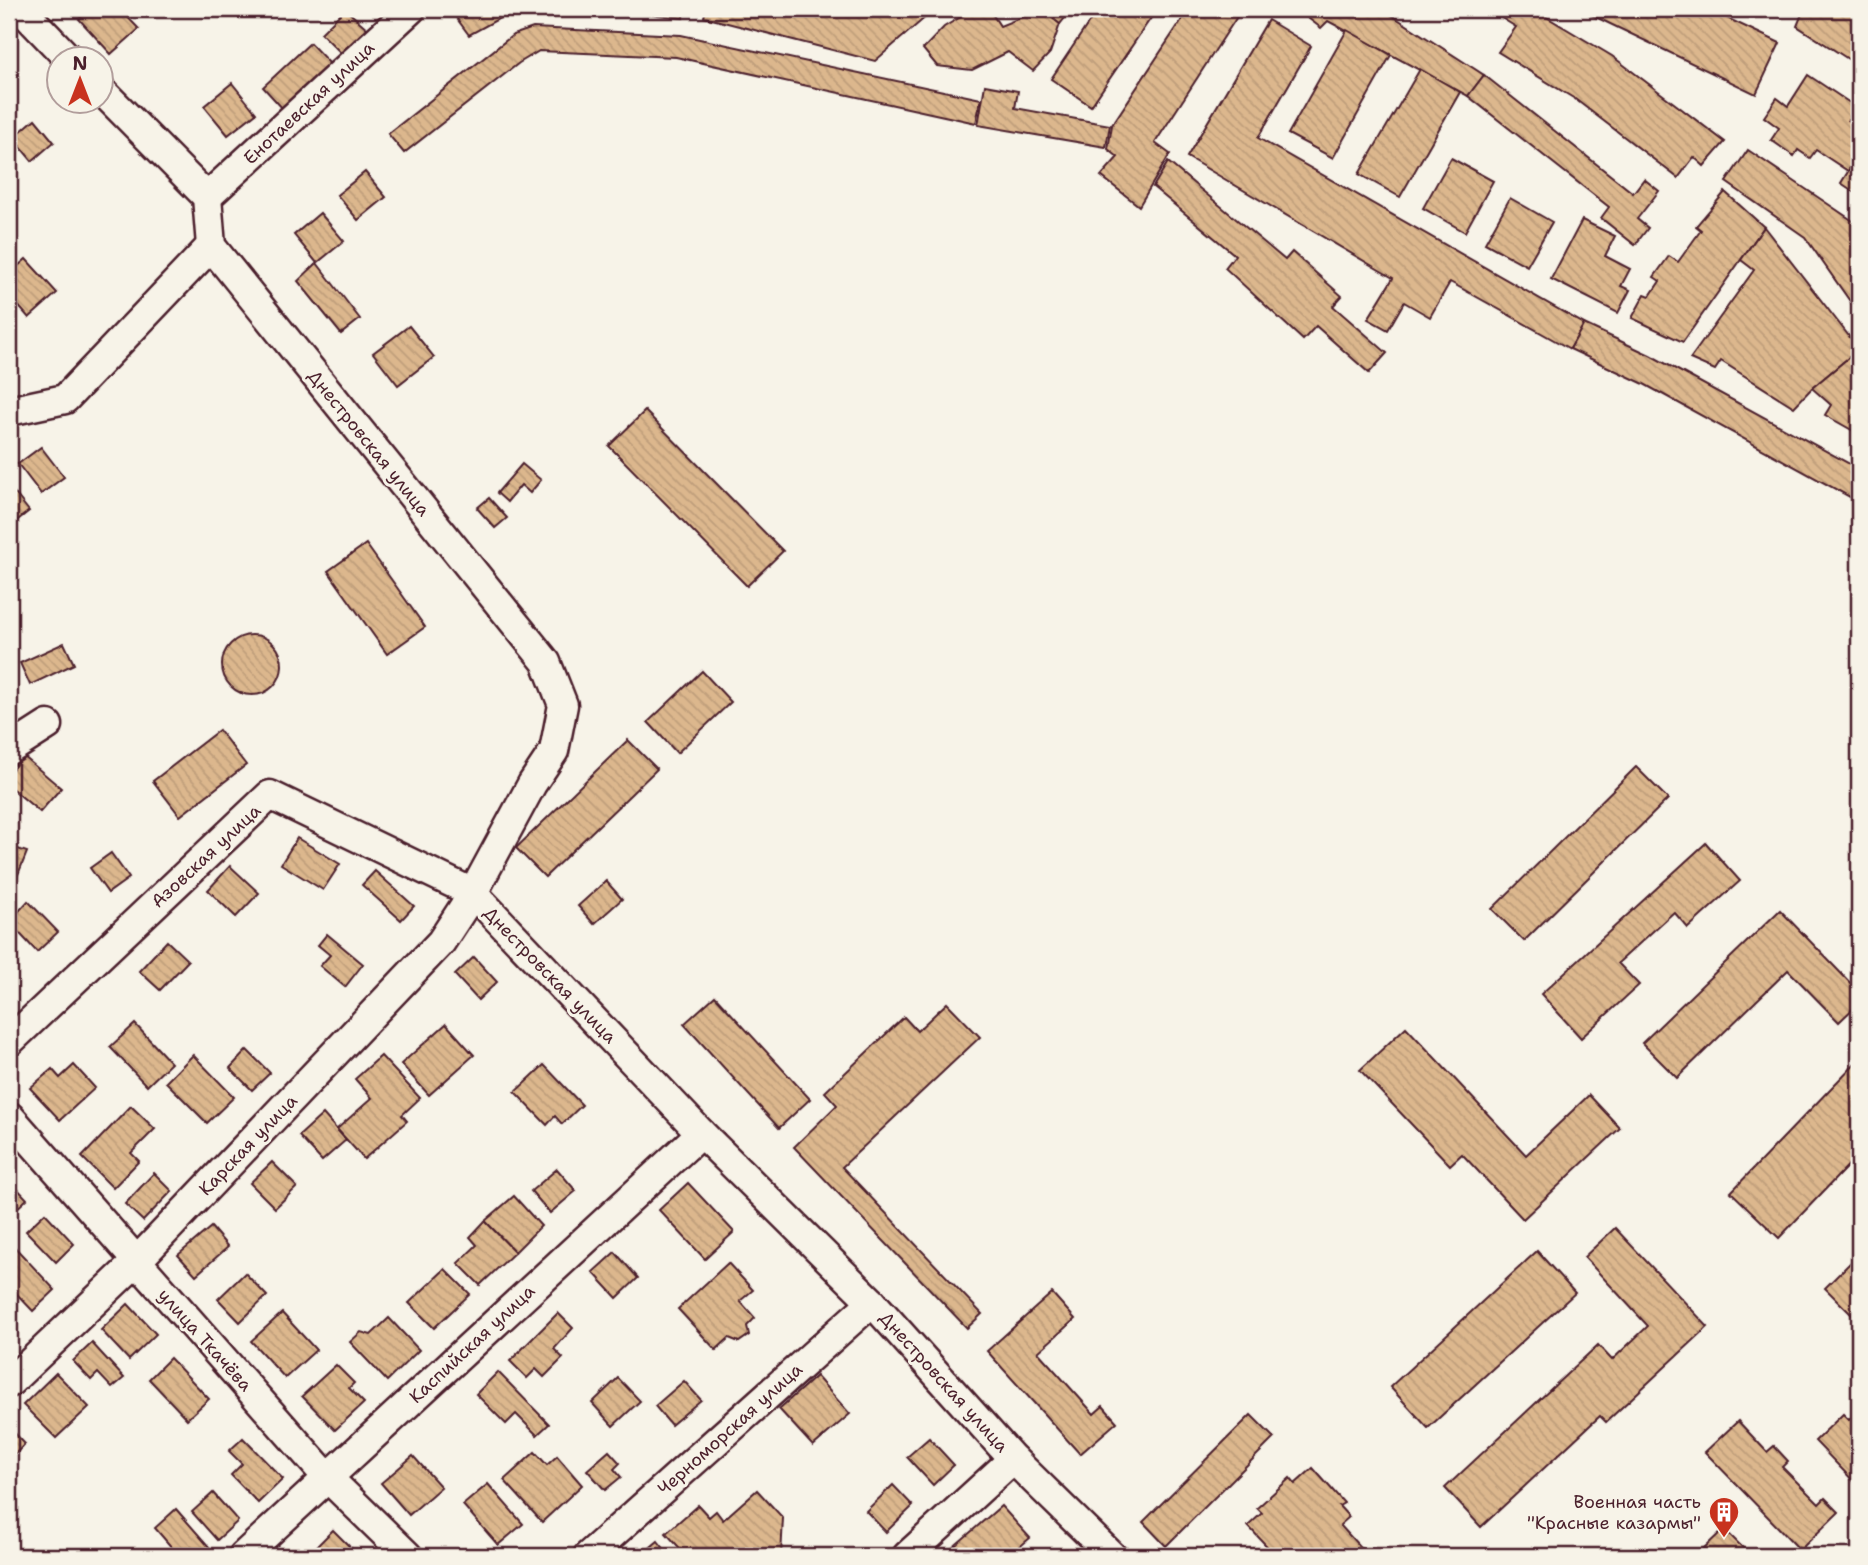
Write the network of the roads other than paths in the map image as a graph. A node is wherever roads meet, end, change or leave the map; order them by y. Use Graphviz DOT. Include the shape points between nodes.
graph roads {
  1 [pos="411,9"];
  2 [pos="22,16"];
  3 [pos="55,46"];
  4 [pos="116,105"];
  5 [pos="207,197"];
  6 [pos="211,246"];
  7 [pos="9,411"];
  8 [pos="48,725"];
  9 [pos="9,750"];
  10 [pos="472,893"];
  11 [pos="9,1042"];
  12 [pos="9,1116"];
  13 [pos="701,1133"];
  14 [pos="136,1262"];
  15 [pos="872,1303"];
  16 [pos="9,1383"];
  17 [pos="1013,1459"];
  18 [pos="327,1477"];
  19 [pos="243,1556"];
  20 [pos="408,1556"];
  21 [pos="588,1556"];
  22 [pos="907,1556"];
  23 [pos="1112,1556"];
  1 -- 5 [label="street, Енотаевская улица"];
  2 -- 3 [label="street"];
  4 -- 5 [label="street"];
  5 -- 6 [label="street"];
  6 -- 7 [label="street" via="65,399"];
  6 -- 10 [label="street, Днестровская улица" via="546,662 563,705 554,751"];
  8 -- 9 [label="street"];
  10 -- 11 [label="street, Азовская улица" via="270,795"];
  10 -- 13 [label="street, Днестровская улица"];
  10 -- 14 [label="street, Карская улица" via="441,942"];
  12 -- 14 [label="street, улица Ткачёва"];
  13 -- 15 [label="street, Днестровская улица"];
  13 -- 18 [label="street, Каспийская улица"];
  14 -- 16 [label="street, Карская улица"];
  14 -- 18 [label="street, улица Ткачёва"];
  15 -- 17 [label="street, Днестровская улица"];
  15 -- 21 [label="street, Черноморская улица"];
  17 -- 22 [label="street"];
  17 -- 23 [label="street, Днестровская улица"];
  18 -- 19 [label="street, Каспийская улица"];
  18 -- 20 [label="street, улица Ткачёва"];
}
